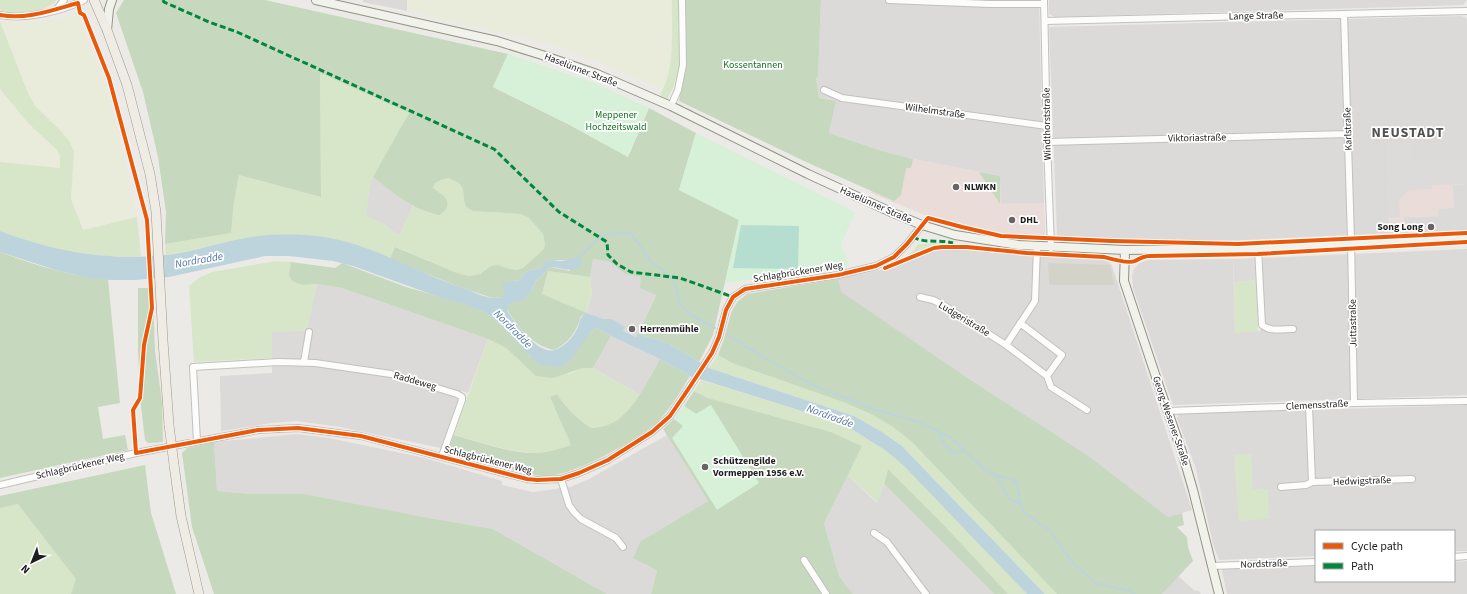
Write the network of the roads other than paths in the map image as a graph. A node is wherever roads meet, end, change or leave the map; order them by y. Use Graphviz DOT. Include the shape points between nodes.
graph roads {
  1 [pos="64,0"];
  2 [pos="84,0"];
  3 [pos="94,0"];
  4 [pos="112,0"];
  5 [pos="316,0"];
  6 [pos="682,0"];
  7 [pos="889,0"];
  8 [pos="1044,2"];
  9 [pos="57,9"];
  10 [pos="1467,11"];
  11 [pos="1344,14"];
  12 [pos="0,15"];
  13 [pos="1045,21"];
  14 [pos="107,30"];
  15 [pos="824,90"];
  16 [pos="671,106"];
  17 [pos="1047,126"];
  18 [pos="1348,134"];
  19 [pos="1047,142"];
  20 [pos="922,225"];
  21 [pos="1467,238"];
  22 [pos="1352,243"];
  23 [pos="1037,247"];
  24 [pos="1051,248"];
  25 [pos="1258,248"];
  26 [pos="1125,250"];
  27 [pos="920,297"];
  28 [pos="1020,323"];
  29 [pos="1293,329"];
  30 [pos="309,332"];
  31 [pos="1006,345"];
  32 [pos="304,362"];
  33 [pos="1047,376"];
  34 [pos="1467,401"];
  35 [pos="1354,403"];
  36 [pos="1309,406"];
  37 [pos="1087,410"];
  38 [pos="1168,411"];
  39 [pos="197,441"];
  40 [pos="442,456"];
  41 [pos="561,479"];
  42 [pos="1412,479"];
  43 [pos="1312,482"];
  44 [pos="0,485"];
  45 [pos="1281,487"];
  46 [pos="874,533"];
  47 [pos="622,547"];
  48 [pos="1467,556"];
  49 [pos="1455,557"];
  50 [pos="804,560"];
  51 [pos="1315,562"];
  52 [pos="1212,566"];
  53 [pos="200,594"];
  54 [pos="826,594"];
  55 [pos="926,594"];
  56 [pos="1219,594"];
  1 -- 9 [label="street"];
  2 -- 9 [label="street"];
  3 -- 14 [label="main road"];
  4 -- 14 [label="street"];
  5 -- 16 [label="street, Haselünner Straße" via="497,41 597,74"];
  6 -- 16 [label="street" via="684,65"];
  7 -- 8 [label="street" via="946,3"];
  8 -- 13 [label="street, Windthorststraße"];
  9 -- 12 [label="street" via="22,16"];
  10 -- 11 [label="street, Lange Straße"];
  11 -- 13 [label="street, Lange Straße"];
  11 -- 18 [label="street, Karlstraße"];
  13 -- 17 [label="street, Windthorststraße"];
  14 -- 53 [label="main road, bridge" via="129,92 150,174 156,212 169,426 181,516"];
  15 -- 17 [label="street, Wilhelmstraße" via="842,98"];
  16 -- 20 [label="street, Haselünner Straße" via="808,174"];
  17 -- 19 [label="street, Windthorststraße"];
  18 -- 19 [label="street, Viktoriastraße"];
  18 -- 22 [label="street, Karlstraße"];
  19 -- 24 [label="street, Windthorststraße"];
  20 -- 23 [label="street, Haselünner Straße" via="955,235"];
  20 -- 41 [label="street, Schlagbrückener Weg" via="894,257 876,266 838,275 745,289 733,297 712,353 670,416 652,432 608,460"];
  21 -- 22 [label="street, Haselünner Straße"];
  22 -- 25 [label="street, Haselünner Straße"];
  22 -- 35 [label="street, Juttastraße"];
  23 -- 24 [label="street, Haselünner Straße"];
  23 -- 28 [label="street" via="1035,301"];
  24 -- 26 [label="street, Haselünner Straße"];
  25 -- 26 [label="street, Haselünner Straße"];
  25 -- 29 [label="street" via="1262,325 1270,330"];
  26 -- 38 [label="street, Georg-Wesener-Straße" via="1124,281"];
  27 -- 31 [label="street, Ludgeristraße" via="945,306"];
  28 -- 31 [label="street"];
  28 -- 33 [label="street" via="1062,354"];
  30 -- 32 [label="street"];
  31 -- 33 [label="street, Ludgeristraße"];
  32 -- 39 [label="street, Raddeweg" via="193,367"];
  32 -- 40 [label="street, Raddeweg" via="391,374 462,397"];
  33 -- 37 [label="street, Ludgeristraße" via="1051,387"];
  34 -- 35 [label="street, Clemensstraße"];
  35 -- 36 [label="street, Clemensstraße"];
  36 -- 38 [label="street, Clemensstraße"];
  36 -- 43 [label="street"];
  38 -- 52 [label="street, Georg-Wesener-Straße" via="1191,482"];
  39 -- 40 [label="street, Schlagbrückener Weg" via="258,430 298,428 361,436"];
  39 -- 44 [label="street, Schlagbrückener Weg"];
  40 -- 41 [label="street, Schlagbrückener Weg" via="527,479"];
  41 -- 47 [label="street" via="569,505 574,512 581,519 616,538"];
  42 -- 43 [label="street, Hedwigstraße"];
  43 -- 45 [label="street, Hedwigstraße" via="1306,486"];
  46 -- 55 [label="street" via="887,542"];
  48 -- 49 [label="street"];
  50 -- 54 [label="street"];
  51 -- 52 [label="street, Nordstraße"];
  52 -- 56 [label="street, Georg-Wesener-Straße"];
}
